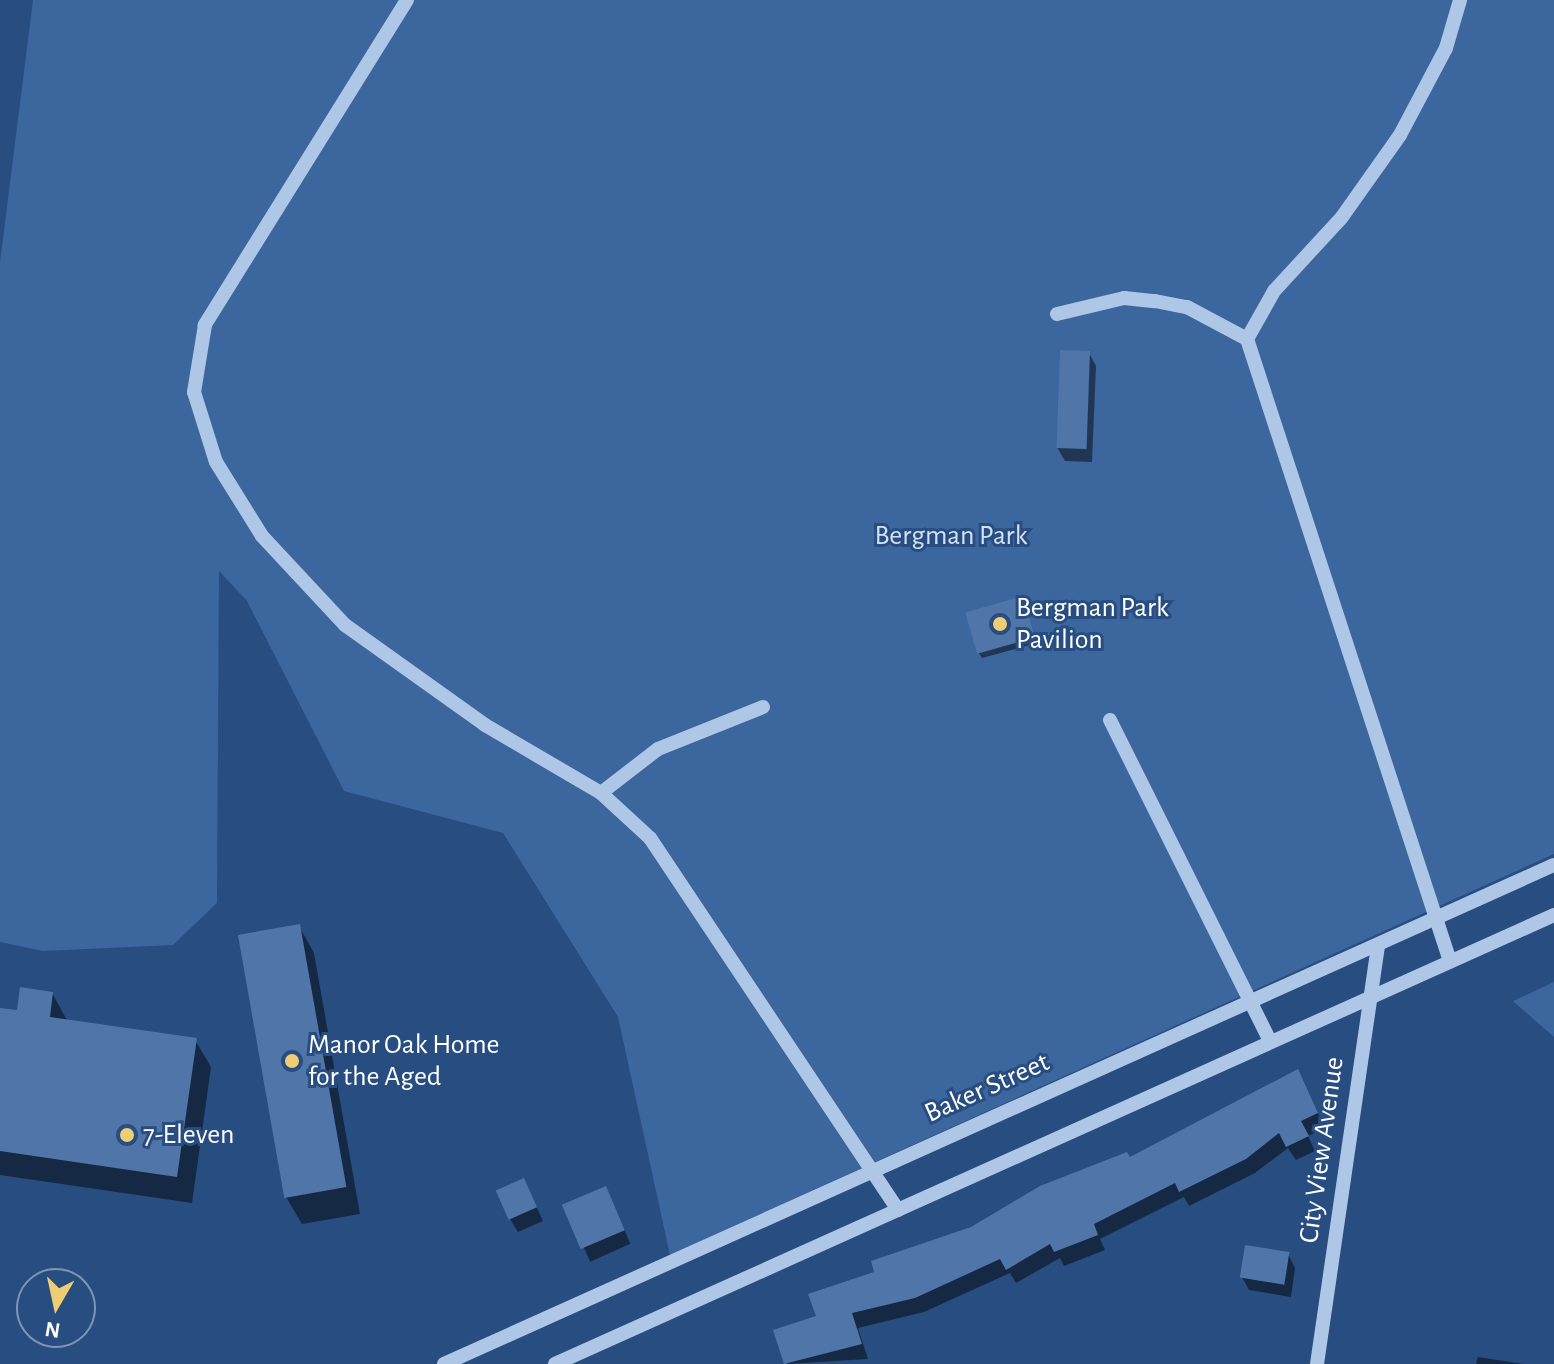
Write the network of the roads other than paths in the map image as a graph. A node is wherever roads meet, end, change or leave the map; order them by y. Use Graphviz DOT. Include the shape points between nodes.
graph roads {
  1 [pos="407,0"];
  2 [pos="1460,0"];
  3 [pos="1057,314"];
  4 [pos="1247,339"];
  5 [pos="763,707"];
  6 [pos="1110,720"];
  7 [pos="601,793"];
  8 [pos="1554,865"];
  9 [pos="1554,915"];
  10 [pos="1436,918"];
  11 [pos="1378,944"];
  12 [pos="1450,961"];
  13 [pos="1370,996"];
  14 [pos="1250,1000"];
  15 [pos="1270,1041"];
  16 [pos="870,1169"];
  17 [pos="898,1210"];
  18 [pos="444,1364"];
  19 [pos="555,1364"];
  20 [pos="1317,1364"];
  1 -- 7 [label="street" via="205,325 194,392 200,421 237,499 312,595 431,689"];
  2 -- 4 [label="street" via="1446,48 1400,135 1342,217 1274,291"];
  3 -- 4 [label="street" via="1124,298 1155,301 1187,307"];
  4 -- 10 [label="street"];
  5 -- 7 [label="street" via="658,749"];
  6 -- 14 [label="street"];
  7 -- 16 [label="street" via="650,838"];
  8 -- 10 [label="street, Baker Street"];
  9 -- 12 [label="street"];
  10 -- 11 [label="street, Baker Street"];
  10 -- 12 [label="street"];
  11 -- 13 [label="street, City View Avenue"];
  11 -- 14 [label="street, Baker Street"];
  12 -- 13 [label="street"];
  13 -- 15 [label="street"];
  13 -- 20 [label="street, City View Avenue"];
  14 -- 15 [label="street"];
  14 -- 16 [label="street, Baker Street"];
  15 -- 17 [label="street"];
  16 -- 17 [label="street"];
  16 -- 18 [label="street, Baker Street"];
  17 -- 19 [label="street"];
}
